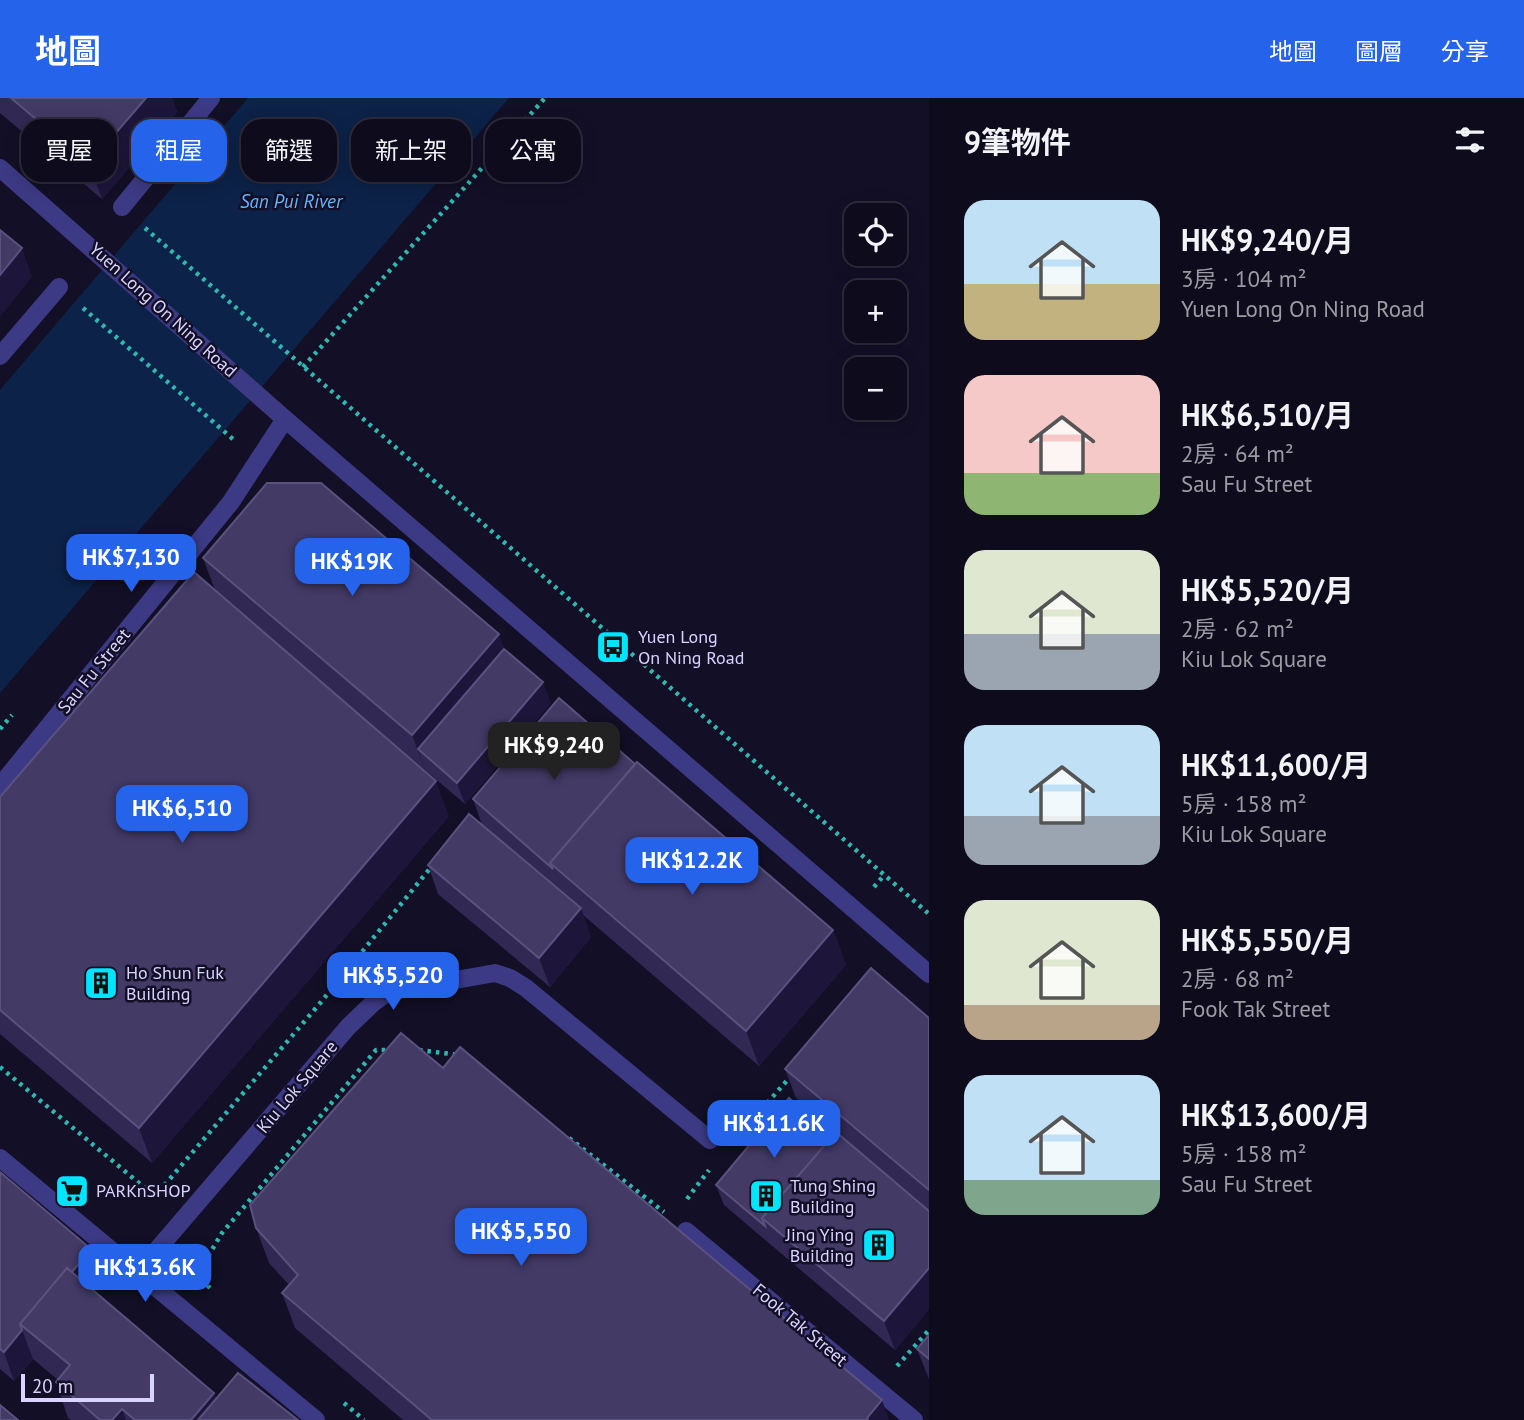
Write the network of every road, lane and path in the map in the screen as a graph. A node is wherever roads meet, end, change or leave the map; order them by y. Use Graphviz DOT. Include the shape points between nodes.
graph roads {
  1 [pos="211,98"];
  2 [pos="545,98"];
  3 [pos="0,168"];
  4 [pos="122,207"];
  5 [pos="58,286"];
  6 [pos="0,356"];
  7 [pos="303,367"];
  8 [pos="281,415"];
  9 [pos="234,439"];
  10 [pos="0,786"];
  11 [pos="435,862"];
  12 [pos="929,914"];
  13 [pos="929,974"];
  14 [pos="400,1049"];
  15 [pos="412,1049"];
  16 [pos="462,1055"];
  17 [pos="0,1067"];
  18 [pos="794,1073"];
  19 [pos="561,1132"];
  20 [pos="739,1136"];
  21 [pos="710,1140"];
  22 [pos="0,1158"];
  23 [pos="680,1207"];
  24 [pos="672,1219"];
  25 [pos="686,1231"];
  26 [pos="138,1272"];
  27 [pos="218,1295"];
  28 [pos="929,1330"];
  29 [pos="877,1389"];
  30 [pos="343,1402"];
  31 [pos="316,1420"];
  32 [pos="364,1420"];
  33 [pos="914,1420"];
  1 -- 4 [label="street"];
  2 -- 7 [label="path"];
  3 -- 8 [label="street, Yuen Long On Ning Road"];
  4 -- 7 [label="path"];
  5 -- 6 [label="street"];
  5 -- 9 [label="path"];
  7 -- 12 [label="path"];
  8 -- 10 [label="street, Sau Fu Street" via="231,502"];
  8 -- 13 [label="street, Yuen Long On Ning Road"];
  11 -- 17 [label="path" via="162,1188 151,1193"];
  14 -- 27 [label="path" via="376,1050 222,1233 204,1262 208,1286"];
  15 -- 16 [label="path"];
  18 -- 20 [label="path"];
  19 -- 24 [label="path"];
  21 -- 23 [label="path" via="714,1163"];
  21 -- 26 [label="street, Kiu Lok Square" via="510,978 495,973 388,992 348,1027"];
  22 -- 26 [label="street"];
  25 -- 29 [label="street, Fook Tak Street"];
  26 -- 31 [label="street"];
  28 -- 29 [label="path"];
  29 -- 33 [label="street, Fook Tak Street"];
  30 -- 32 [label="path"];
}
